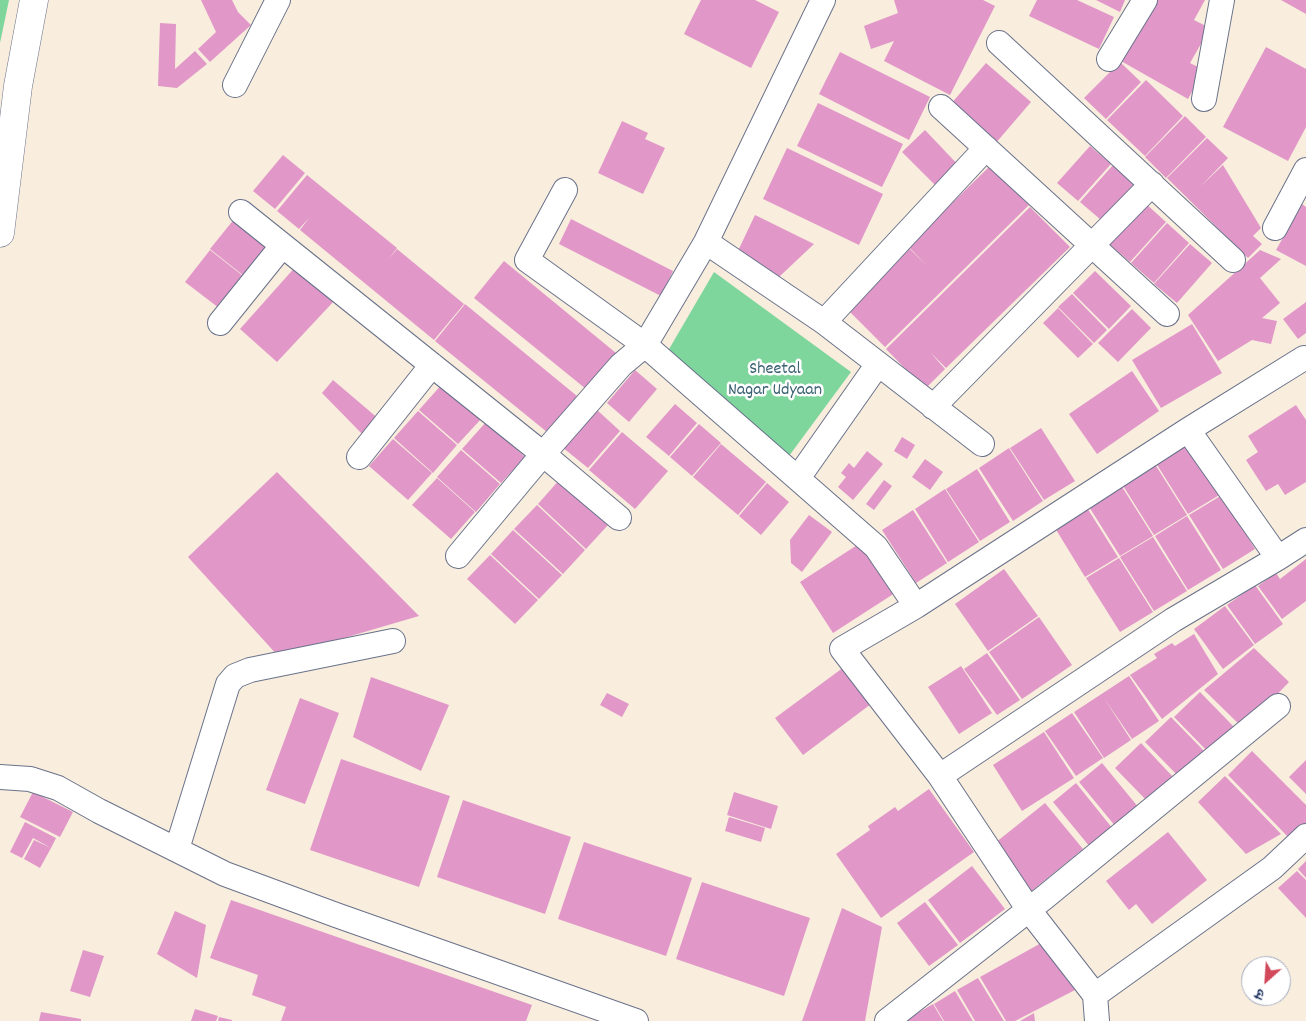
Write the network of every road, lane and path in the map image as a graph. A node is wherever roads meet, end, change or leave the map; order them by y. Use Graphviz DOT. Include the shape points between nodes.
graph roads {
  1 [pos="34,0"];
  2 [pos="278,0"];
  3 [pos="823,0"];
  4 [pos="1146,0"];
  5 [pos="1222,0"];
  6 [pos="999,43"];
  7 [pos="1109,59"];
  8 [pos="235,85"];
  9 [pos="1204,99"];
  10 [pos="941,107"];
  11 [pos="986,148"];
  12 [pos="1306,170"];
  13 [pos="1152,184"];
  14 [pos="565,190"];
  15 [pos="241,212"];
  16 [pos="1274,228"];
  17 [pos="0,233"];
  18 [pos="706,242"];
  19 [pos="1092,245"];
  20 [pos="282,246"];
  21 [pos="1233,260"];
  22 [pos="1167,314"];
  23 [pos="824,322"];
  24 [pos="220,323"];
  25 [pos="646,345"];
  26 [pos="1304,358"];
  27 [pos="878,364"];
  28 [pos="432,365"];
  29 [pos="933,407"];
  30 [pos="1188,430"];
  31 [pos="982,444"];
  32 [pos="543,454"];
  33 [pos="358,457"];
  34 [pos="798,478"];
  35 [pos="619,518"];
  36 [pos="1306,540"];
  37 [pos="458,556"];
  38 [pos="1278,558"];
  39 [pos="916,606"];
  40 [pos="393,641"];
  41 [pos="1278,706"];
  42 [pos="940,776"];
  43 [pos="0,777"];
  44 [pos="1306,836"];
  45 [pos="177,849"];
  46 [pos="1029,910"];
  47 [pos="1095,995"];
  48 [pos="636,1021"];
  49 [pos="887,1021"];
  50 [pos="1097,1021"];
  1 -- 17 [label="street" via="18,86"];
  2 -- 8 [label="street"];
  3 -- 18 [label="street"];
  4 -- 7 [label="street"];
  5 -- 9 [label="street"];
  6 -- 13 [label="street"];
  10 -- 11 [label="street"];
  11 -- 19 [label="street"];
  11 -- 23 [label="street"];
  12 -- 16 [label="street"];
  13 -- 19 [label="street"];
  13 -- 21 [label="street"];
  14 -- 25 [label="street" via="527,260"];
  15 -- 20 [label="street"];
  18 -- 23 [label="street"];
  18 -- 25 [label="street"];
  19 -- 22 [label="street"];
  19 -- 29 [label="street"];
  20 -- 24 [label="street"];
  20 -- 28 [label="street"];
  23 -- 27 [label="street"];
  25 -- 32 [label="street" via="621,365"];
  25 -- 34 [label="street"];
  26 -- 30 [label="street"];
  27 -- 29 [label="street"];
  27 -- 34 [label="street"];
  28 -- 32 [label="street"];
  28 -- 33 [label="street"];
  29 -- 31 [label="street"];
  30 -- 38 [label="street"];
  30 -- 39 [label="street"];
  32 -- 35 [label="street"];
  32 -- 37 [label="street"];
  34 -- 39 [label="street" via="876,547"];
  36 -- 38 [label="street"];
  38 -- 42 [label="street" via="1173,620"];
  39 -- 42 [label="street" via="842,650"];
  40 -- 45 [label="street" via="250,670 235,676 228,684"];
  41 -- 46 [label="street"];
  42 -- 46 [label="street"];
  43 -- 45 [label="street" via="30,779 58,788"];
  44 -- 47 [label="street" via="1272,868"];
  45 -- 48 [label="street" via="225,874"];
  46 -- 47 [label="street"];
  46 -- 49 [label="street"];
  47 -- 50 [label="street"];
}
